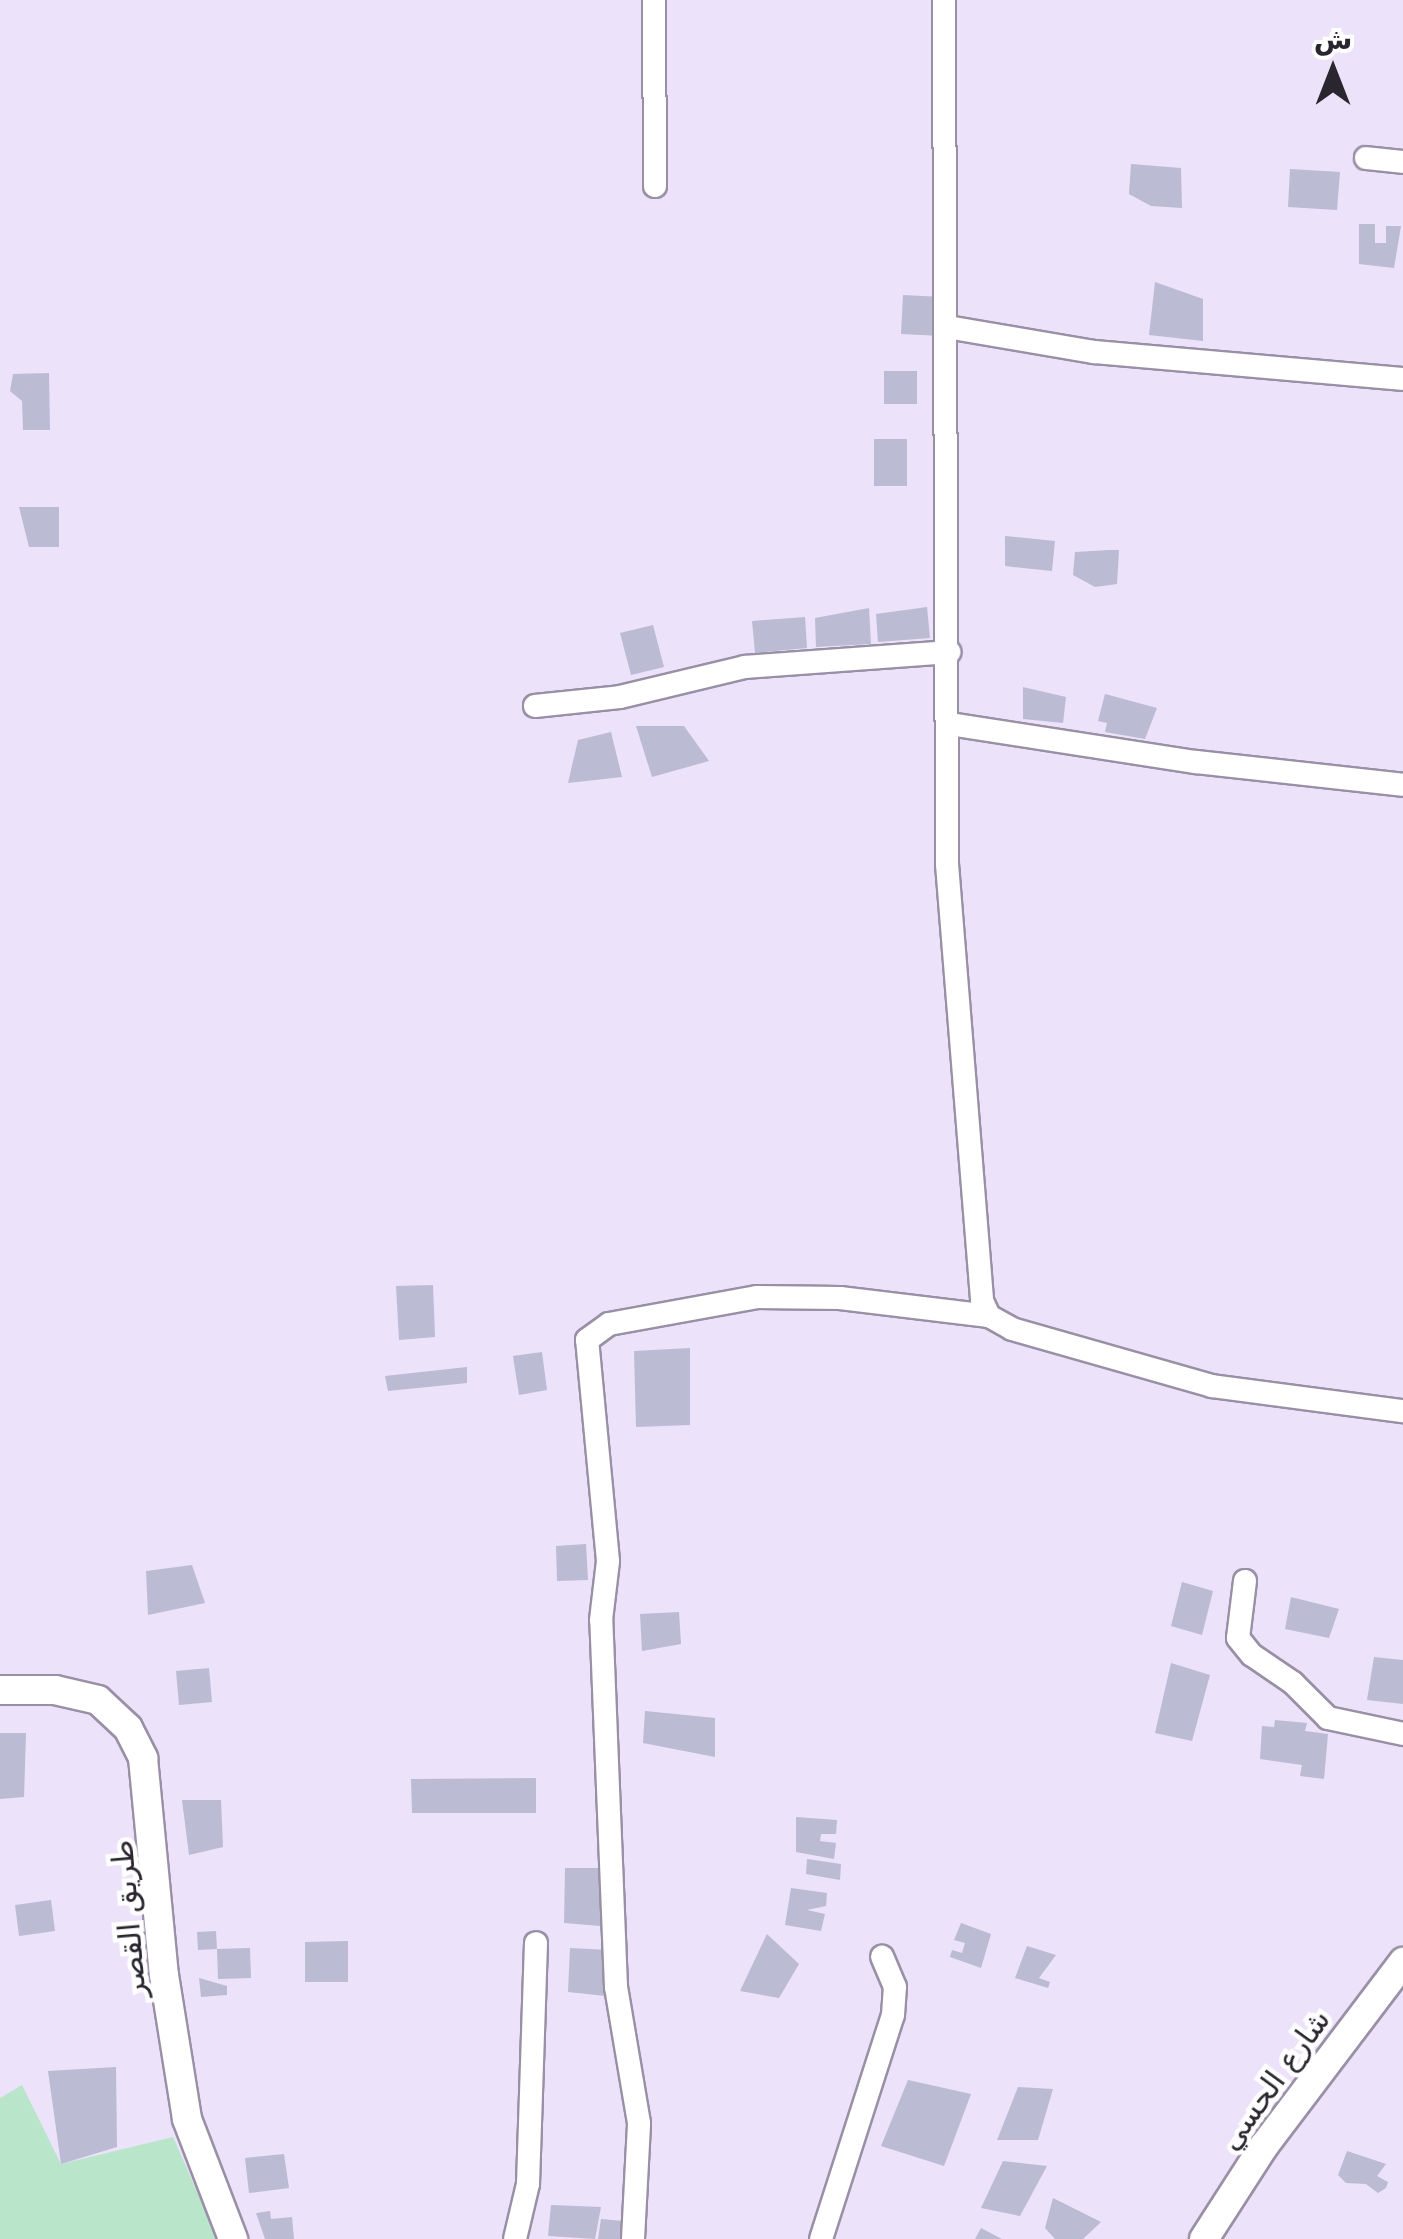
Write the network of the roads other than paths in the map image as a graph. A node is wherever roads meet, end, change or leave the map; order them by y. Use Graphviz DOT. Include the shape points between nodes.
graph roads {
  1 [pos="654,0"];
  2 [pos="944,0"];
  3 [pos="1366,158"];
  4 [pos="1403,162"];
  5 [pos="655,186"];
  6 [pos="947,327"];
  7 [pos="1403,379"];
  8 [pos="949,652"];
  9 [pos="535,706"];
  10 [pos="950,724"];
  11 [pos="1403,785"];
  12 [pos="989,1316"];
  13 [pos="1403,1411"];
  14 [pos="1245,1581"];
  15 [pos="0,1690"];
  16 [pos="1403,1734"];
  17 [pos="536,1944"];
  18 [pos="882,1957"];
  19 [pos="1403,1962"];
  20 [pos="1403,1995"];
  21 [pos="1370,2006"];
  22 [pos="233,2239"];
  23 [pos="515,2239"];
  24 [pos="633,2239"];
  25 [pos="821,2239"];
  26 [pos="1204,2239"];
  1 -- 5 [label="street"];
  2 -- 6 [label="street"];
  3 -- 4 [label="street"];
  6 -- 7 [label="street" via="1094,352"];
  6 -- 8 [label="street"];
  8 -- 9 [label="street" via="745,667 658,690"];
  8 -- 10 [label="street"];
  10 -- 11 [label="street"];
  10 -- 12 [label="street" via="949,884 977,1270"];
  12 -- 13 [label="street" via="1012,1329 1212,1386"];
  12 -- 24 [label="street" via="840,1298 757,1297 609,1324 587,1340 608,1561 602,1620 616,1988 638,2122"];
  14 -- 16 [label="street" via="1238,1638 1252,1655 1294,1683 1328,1718"];
  15 -- 22 [label="street, طريق القصر" via="56,1690 98,1700 128,1728 144,1758 164,1975 187,2119"];
  17 -- 23 [label="street" via="528,2184"];
  18 -- 25 [label="street" via="895,1988 893,2015"];
  19 -- 21 [label="street, شارع الحسي"];
  20 -- 21 [label="street"];
  21 -- 26 [label="street, شارع الحسي" via="1264,2146"];
}
